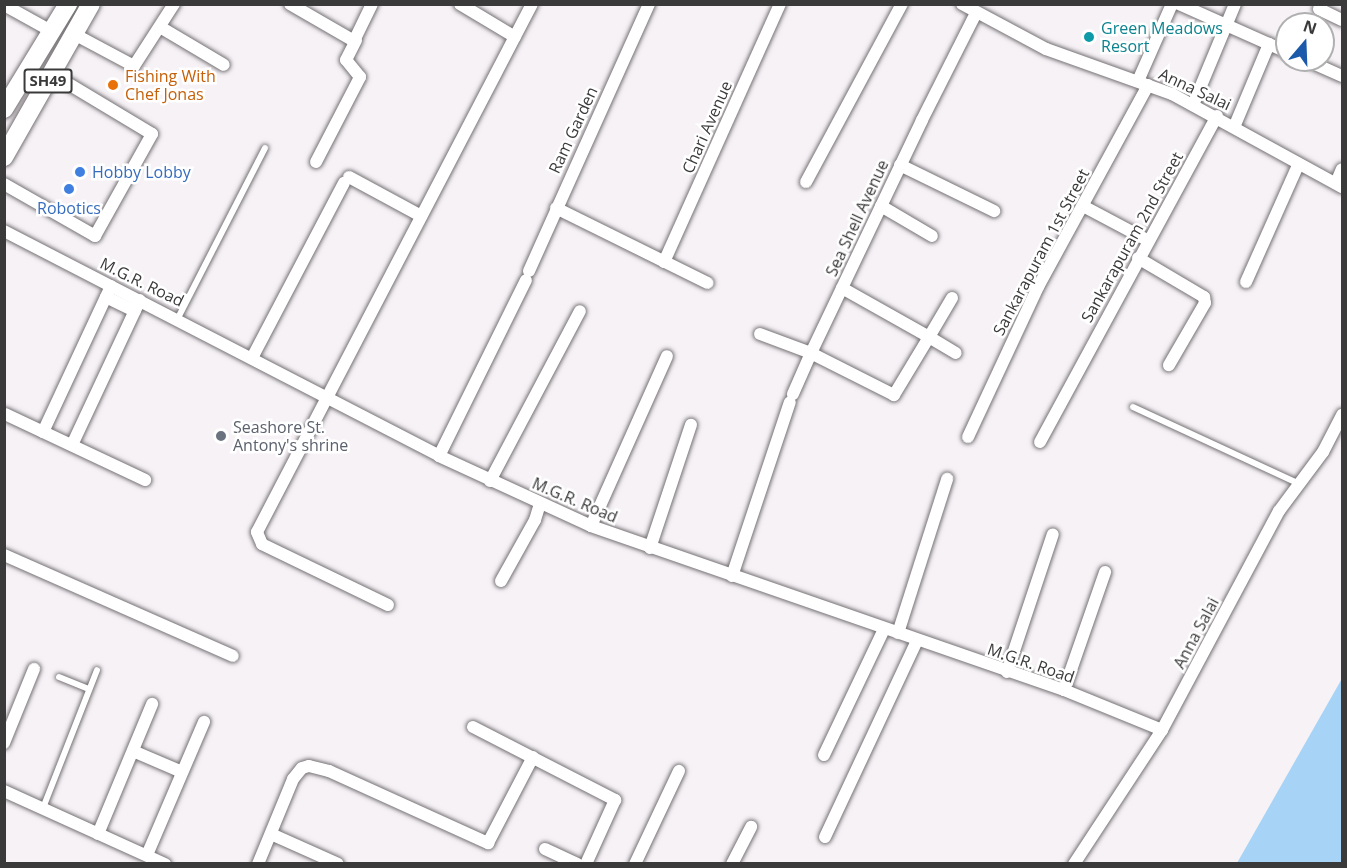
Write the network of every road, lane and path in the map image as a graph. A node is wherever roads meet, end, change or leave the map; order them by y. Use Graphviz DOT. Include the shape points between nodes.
graph roads {
  1 [pos="20,4"];
  2 [pos="68,4"];
  3 [pos="91,4"];
  4 [pos="174,4"];
  5 [pos="290,4"];
  6 [pos="372,4"];
  7 [pos="460,4"];
  8 [pos="532,4"];
  9 [pos="649,4"];
  10 [pos="780,4"];
  11 [pos="902,4"];
  12 [pos="962,4"];
  13 [pos="1172,4"];
  14 [pos="1179,4"];
  15 [pos="1235,4"];
  16 [pos="4,5"];
  17 [pos="1319,9"];
  18 [pos="976,13"];
  19 [pos="1342,20"];
  20 [pos="1227,26"];
  21 [pos="54,27"];
  22 [pos="160,27"];
  23 [pos="74,34"];
  24 [pos="515,37"];
  25 [pos="356,40"];
  26 [pos="1269,44"];
  27 [pos="1275,47"];
  28 [pos="224,65"];
  29 [pos="52,74"];
  30 [pos="1143,83"];
  31 [pos="1193,105"];
  32 [pos="4,109"];
  33 [pos="1217,116"];
  34 [pos="1235,125"];
  35 [pos="265,148"];
  36 [pos="4,157"];
  37 [pos="316,162"];
  38 [pos="900,165"];
  39 [pos="1298,165"];
  40 [pos="1342,169"];
  41 [pos="806,182"];
  42 [pos="4,184"];
  43 [pos="1339,185"];
  44 [pos="881,206"];
  45 [pos="1083,206"];
  46 [pos="556,208"];
  47 [pos="994,211"];
  48 [pos="421,216"];
  49 [pos="4,231"];
  50 [pos="932,236"];
  51 [pos="1147,240"];
  52 [pos="1138,258"];
  53 [pos="664,262"];
  54 [pos="1246,282"];
  55 [pos="708,283"];
  56 [pos="842,288"];
  57 [pos="108,292"];
  58 [pos="952,298"];
  59 [pos="138,305"];
  60 [pos="580,311"];
  61 [pos="178,318"];
  62 [pos="760,334"];
  63 [pos="929,337"];
  64 [pos="810,353"];
  65 [pos="956,353"];
  66 [pos="667,356"];
  67 [pos="252,358"];
  68 [pos="1169,365"];
  69 [pos="329,397"];
  70 [pos="1133,407"];
  71 [pos="4,414"];
  72 [pos="1342,415"];
  73 [pos="691,425"];
  74 [pos="43,432"];
  75 [pos="968,437"];
  76 [pos="1040,442"];
  77 [pos="72,445"];
  78 [pos="439,456"];
  79 [pos="947,479"];
  80 [pos="145,480"];
  81 [pos="490,481"];
  82 [pos="1300,484"];
  83 [pos="540,504"];
  84 [pos="591,526"];
  85 [pos="1053,534"];
  86 [pos="650,548"];
  87 [pos="4,555"];
  88 [pos="1105,572"];
  89 [pos="732,576"];
  90 [pos="501,581"];
  91 [pos="388,605"];
  92 [pos="884,629"];
  93 [pos="898,633"];
  94 [pos="916,640"];
  95 [pos="233,656"];
  96 [pos="34,669"];
  97 [pos="97,670"];
  98 [pos="1007,672"];
  99 [pos="59,677"];
  100 [pos="89,689"];
  101 [pos="1064,690"];
  102 [pos="152,704"];
  103 [pos="204,722"];
  104 [pos="473,727"];
  105 [pos="1162,730"];
  106 [pos="4,743"];
  107 [pos="133,751"];
  108 [pos="824,754"];
  109 [pos="533,757"];
  110 [pos="679,771"];
  111 [pos="182,772"];
  112 [pos="4,791"];
  113 [pos="43,808"];
  114 [pos="751,827"];
  115 [pos="98,834"];
  116 [pos="271,834"];
  117 [pos="825,837"];
  118 [pos="545,849"];
  119 [pos="147,855"];
  120 [pos="165,864"];
  121 [pos="258,864"];
  122 [pos="338,864"];
  123 [pos="577,864"];
  124 [pos="586,864"];
  125 [pos="635,864"];
  126 [pos="732,864"];
  127 [pos="1074,864"];
  1 -- 21 [label="street"];
  2 -- 21 [label="main road, SH49"];
  3 -- 23 [label="main road, SH49"];
  4 -- 22 [label="street"];
  5 -- 25 [label="street"];
  6 -- 25 [label="street"];
  7 -- 24 [label="street"];
  8 -- 24 [label="street"];
  9 -- 46 [label="street, Ram Garden"];
  10 -- 53 [label="street, Chari Avenue"];
  11 -- 41 [label="street"];
  12 -- 18 [label="street, Anna Salai"];
  13 -- 30 [label="street, Sankarapuram 1st Street"];
  14 -- 20 [label="street"];
  15 -- 20 [label="street"];
  16 -- 21 [label="street"];
  17 -- 19 [label="street"];
  18 -- 30 [label="street, Anna Salai" via="1046,49"];
  18 -- 38 [label="street, Sea Shell Avenue"];
  20 -- 26 [label="street"];
  20 -- 31 [label="street"];
  21 -- 32 [label="main road, SH49"];
  22 -- 23 [label="street" via="134,66"];
  22 -- 28 [label="street"];
  23 -- 29 [label="main road, SH49"];
  24 -- 48 [label="street"];
  25 -- 37 [label="street" via="346,64 360,77"];
  26 -- 27 [label="street"];
  26 -- 34 [label="street"];
  29 -- 36 [label="main road, SH49"];
  29 -- 42 [label="street" via="152,134 95,236"];
  30 -- 31 [label="street, Anna Salai"];
  30 -- 45 [label="street, Sankarapuram 1st Street"];
  31 -- 33 [label="street, Anna Salai"];
  33 -- 34 [label="street, Anna Salai"];
  33 -- 51 [label="street, Sankarapuram 2nd Street"];
  34 -- 39 [label="street, Anna Salai"];
  35 -- 61 [label="lane"];
  38 -- 44 [label="street, Sea Shell Avenue"];
  38 -- 47 [label="street"];
  39 -- 43 [label="street, Anna Salai"];
  39 -- 54 [label="street"];
  40 -- 43 [label="street"];
  44 -- 50 [label="street"];
  44 -- 56 [label="street, Sea Shell Avenue"];
  45 -- 51 [label="street"];
  45 -- 75 [label="street, Sankarapuram 1st Street" via="1038,287"];
  46 -- 53 [label="street"];
  46 -- 78 [label="street, Ram Garden"];
  48 -- 67 [label="street" via="346,180"];
  48 -- 69 [label="street"];
  49 -- 57 [label="street, M.G.R. Road"];
  51 -- 52 [label="street, Sankarapuram 2nd Street"];
  52 -- 68 [label="street" via="1204,297"];
  52 -- 76 [label="street, Sankarapuram 2nd Street"];
  53 -- 55 [label="street"];
  56 -- 63 [label="street"];
  56 -- 64 [label="street, Sea Shell Avenue"];
  57 -- 59 [label="street, M.G.R. Road"];
  57 -- 74 [label="street"];
  58 -- 63 [label="street"];
  59 -- 61 [label="street, M.G.R. Road"];
  59 -- 77 [label="street"];
  60 -- 81 [label="street"];
  61 -- 67 [label="street, M.G.R. Road"];
  62 -- 64 [label="street"];
  63 -- 64 [label="street" via="894,395"];
  63 -- 65 [label="street"];
  64 -- 89 [label="street, Sea Shell Avenue"];
  66 -- 84 [label="street"];
  67 -- 69 [label="street, M.G.R. Road"];
  69 -- 78 [label="street, M.G.R. Road"];
  69 -- 91 [label="street" via="257,537 262,544"];
  70 -- 82 [label="lane"];
  71 -- 74 [label="street"];
  72 -- 82 [label="street, Anna Salai"];
  73 -- 86 [label="street"];
  74 -- 77 [label="street"];
  77 -- 80 [label="street"];
  78 -- 81 [label="street, M.G.R. Road"];
  79 -- 93 [label="street"];
  81 -- 83 [label="street, M.G.R. Road"];
  82 -- 105 [label="street, Anna Salai" via="1279,511"];
  83 -- 84 [label="street, M.G.R. Road"];
  83 -- 90 [label="street"];
  84 -- 86 [label="street, M.G.R. Road"];
  85 -- 98 [label="street"];
  86 -- 89 [label="street, M.G.R. Road"];
  87 -- 95 [label="street"];
  88 -- 101 [label="street"];
  89 -- 92 [label="street, M.G.R. Road"];
  92 -- 93 [label="street, M.G.R. Road"];
  92 -- 108 [label="street"];
  93 -- 94 [label="street, M.G.R. Road"];
  94 -- 98 [label="street, M.G.R. Road"];
  94 -- 117 [label="street"];
  96 -- 106 [label="street"];
  97 -- 100 [label="lane"];
  98 -- 101 [label="street, M.G.R. Road"];
  99 -- 100 [label="lane"];
  100 -- 113 [label="lane"];
  101 -- 105 [label="street, M.G.R. Road"];
  102 -- 107 [label="street"];
  103 -- 111 [label="street"];
  104 -- 109 [label="street"];
  105 -- 127 [label="street, Anna Salai"];
  107 -- 111 [label="street"];
  107 -- 115 [label="street"];
  109 -- 116 [label="street" via="488,843 329,771 309,766 293,778"];
  109 -- 124 [label="street" via="615,800"];
  110 -- 125 [label="street"];
  111 -- 119 [label="street"];
  112 -- 113 [label="street"];
  113 -- 115 [label="street"];
  114 -- 126 [label="street"];
  115 -- 119 [label="street"];
  116 -- 121 [label="street"];
  116 -- 122 [label="street"];
  118 -- 123 [label="street"];
  119 -- 120 [label="street"];
}
